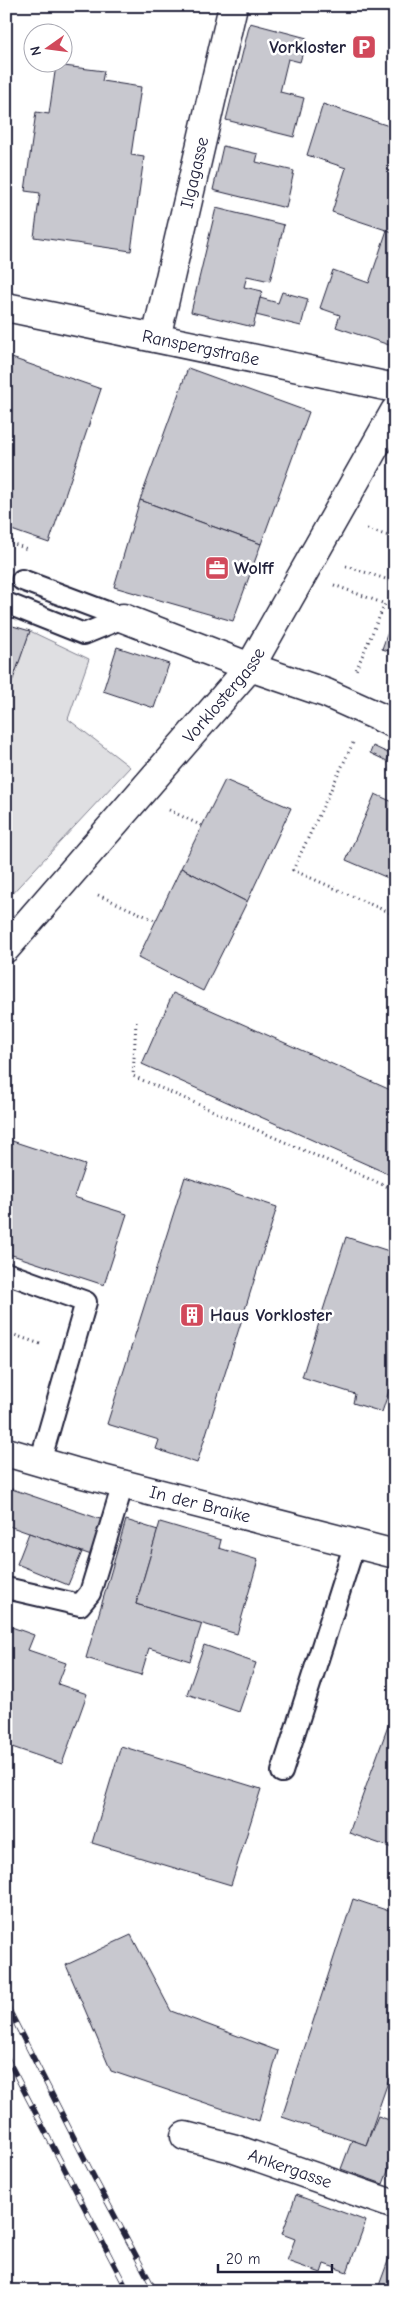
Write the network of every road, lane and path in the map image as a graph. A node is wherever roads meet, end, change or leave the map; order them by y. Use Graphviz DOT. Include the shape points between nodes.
graph roads {
  1 [pos="233,6"];
  2 [pos="6,307"];
  3 [pos="156,338"];
  4 [pos="395,388"];
  5 [pos="395,411"];
  6 [pos="307,564"];
  7 [pos="22,580"];
  8 [pos="395,582"];
  9 [pos="6,603"];
  10 [pos="123,618"];
  11 [pos="250,667"];
  12 [pos="342,700"];
  13 [pos="395,724"];
  14 [pos="353,742"];
  15 [pos="65,880"];
  16 [pos="395,915"];
  17 [pos="157,921"];
  18 [pos="6,948"];
  19 [pos="136,1022"];
  20 [pos="395,1190"];
  21 [pos="6,1274"];
  22 [pos="6,1332"];
  23 [pos="72,1355"];
  24 [pos="6,1452"];
  25 [pos="40,1462"];
  26 [pos="123,1484"];
  27 [pos="355,1544"];
  28 [pos="395,1554"];
  29 [pos="6,1588"];
  30 [pos="282,1772"];
  31 [pos="185,2136"];
  32 [pos="395,2205"];
  1 -- 3 [label="street, Ilgagasse"];
  2 -- 3 [label="street, Ranspergstraße"];
  3 -- 4 [label="street, Ranspergstraße"];
  5 -- 6 [label="street, Vorklostergasse"];
  6 -- 8 [label="path"];
  6 -- 11 [label="street, Vorklostergasse"];
  6 -- 12 [label="path" via="385,604"];
  7 -- 10 [label="lane"];
  9 -- 10 [label="lane" via="84,634"];
  10 -- 11 [label="street"];
  11 -- 12 [label="street"];
  11 -- 15 [label="street, Vorklostergasse"];
  12 -- 13 [label="street"];
  14 -- 16 [label="path" via="293,870"];
  15 -- 17 [label="path"];
  15 -- 18 [label="street, Vorklostergasse"];
  19 -- 20 [label="path" via="133,1076"];
  21 -- 23 [label="lane" via="86,1302"];
  22 -- 23 [label="path"];
  23 -- 25 [label="lane"];
  24 -- 25 [label="street, In der Braike"];
  25 -- 26 [label="street, In der Braike"];
  26 -- 27 [label="street, In der Braike"];
  26 -- 29 [label="lane" via="90,1593 80,1605"];
  27 -- 28 [label="street, In der Braike"];
  27 -- 30 [label="lane"];
  31 -- 32 [label="street, Ankergasse" via="232,2148"];
}
